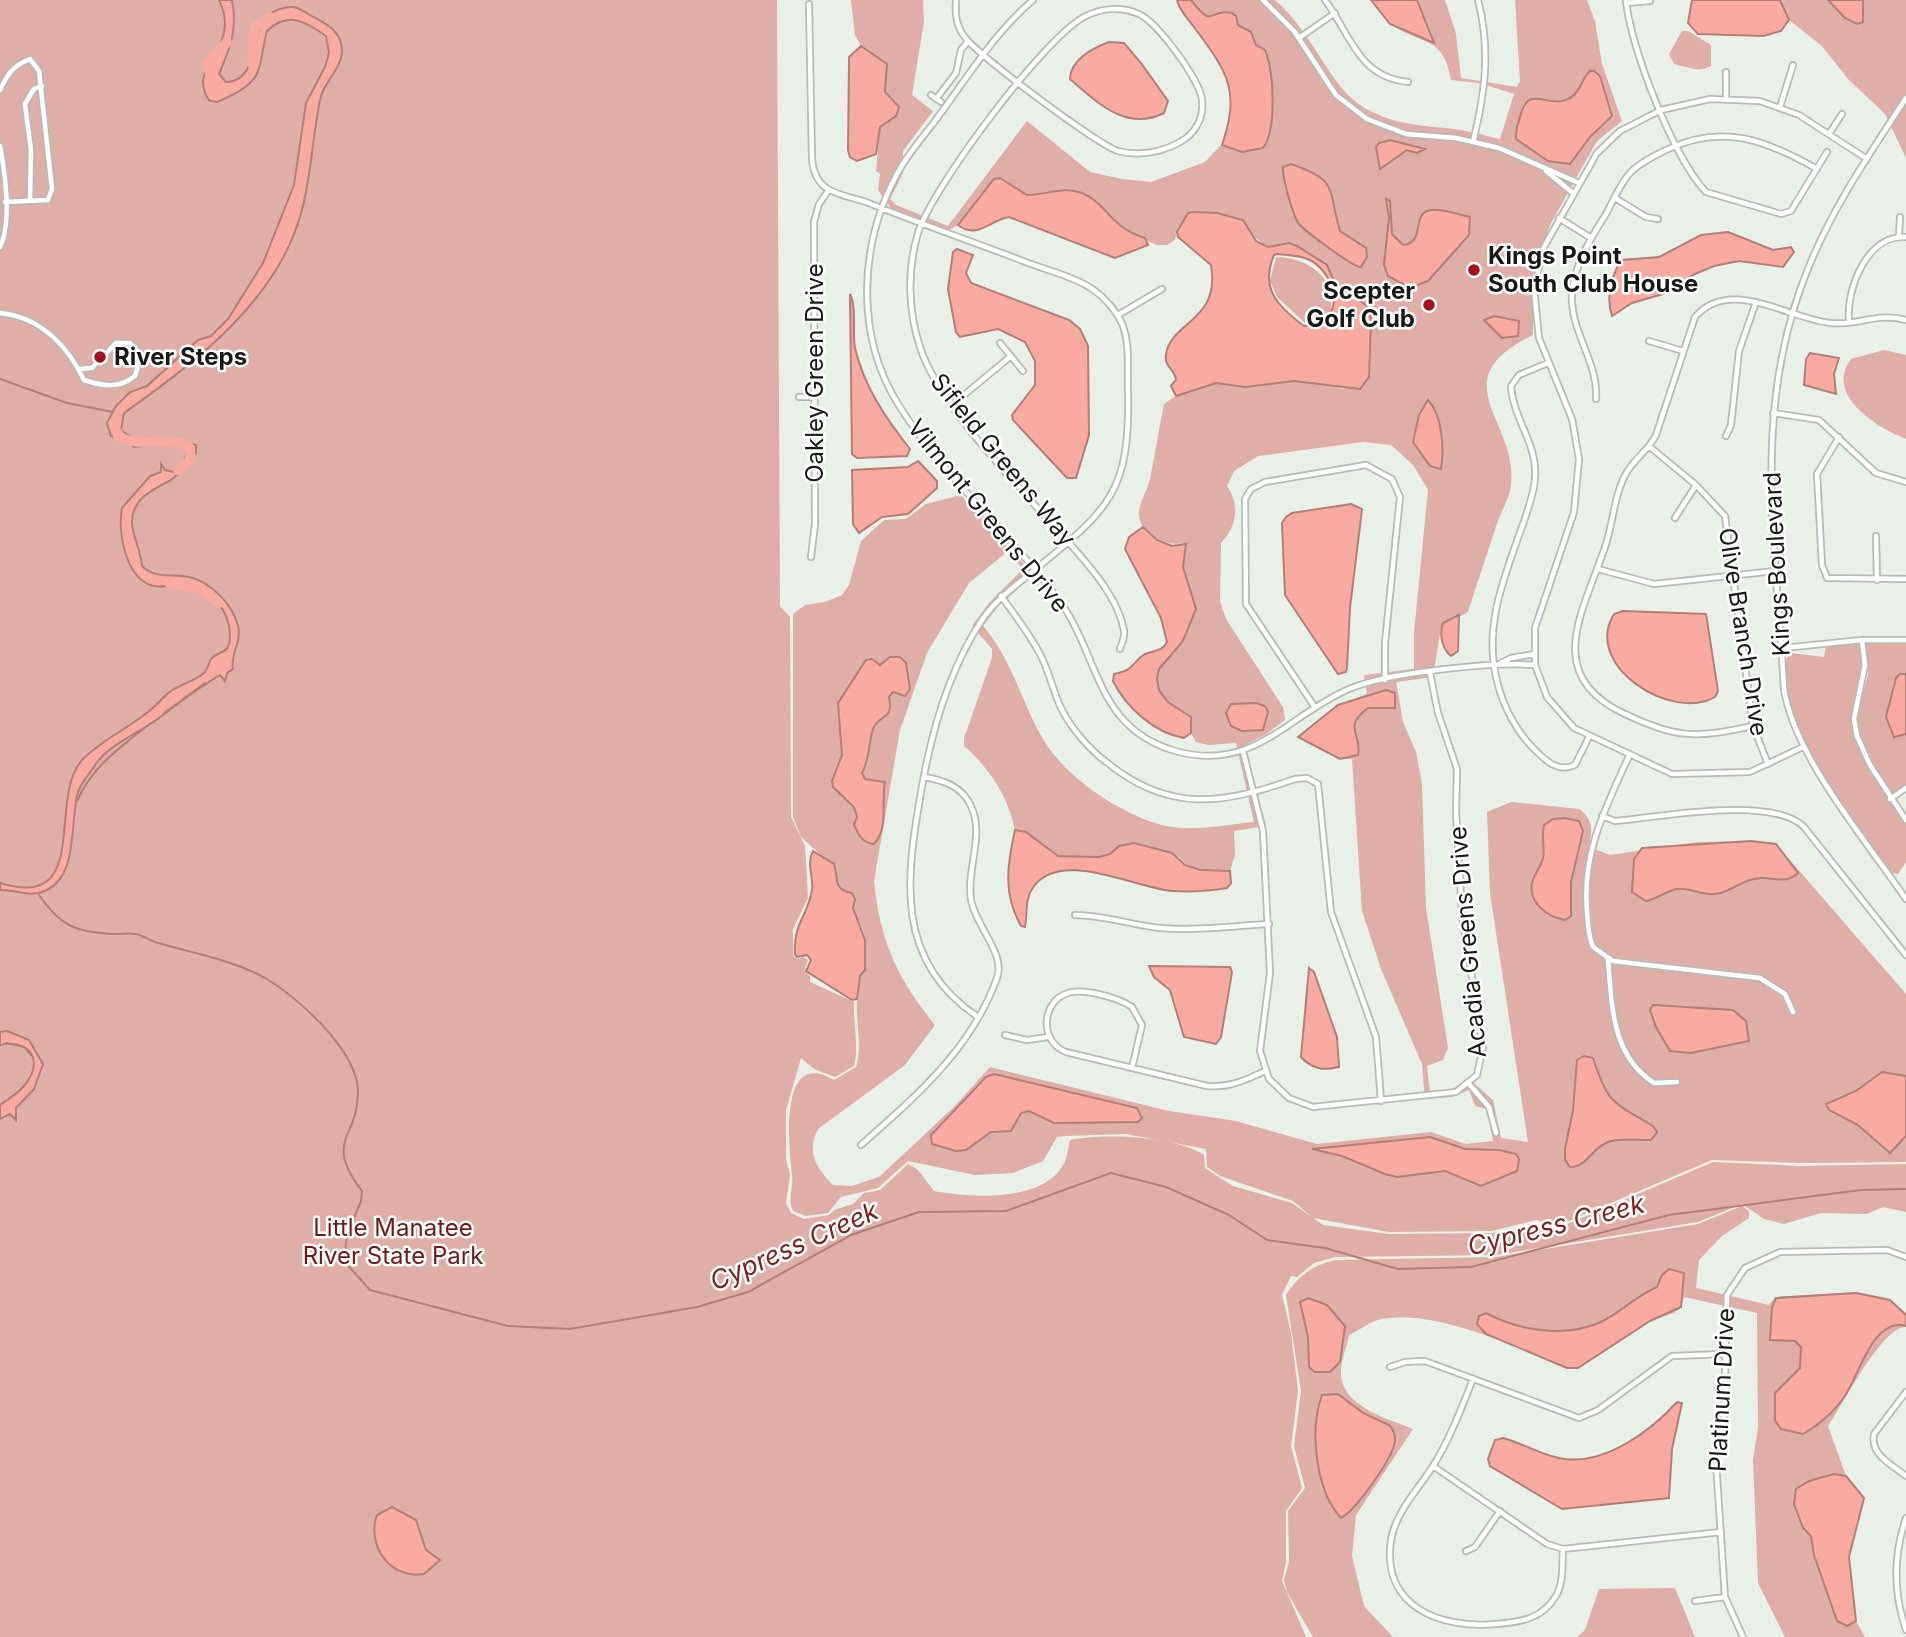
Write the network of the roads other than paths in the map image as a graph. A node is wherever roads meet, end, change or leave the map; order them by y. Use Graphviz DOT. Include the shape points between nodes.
graph roads {
  1 [pos="956,0"];
  2 [pos="1033,0"];
  3 [pos="1263,0"];
  4 [pos="1325,0"];
  5 [pos="1478,0"];
  6 [pos="1650,1"];
  7 [pos="1626,2"];
  8 [pos="809,4"];
  9 [pos="1335,13"];
  10 [pos="1300,38"];
  11 [pos="968,41"];
  12 [pos="986,56"];
  13 [pos="1793,65"];
  14 [pos="1726,72"];
  15 [pos="1408,82"];
  16 [pos="1020,83"];
  17 [pos="42,86"];
  18 [pos="0,90"];
  19 [pos="1726,98"];
  20 [pos="936,99"];
  21 [pos="1906,99"];
  22 [pos="1780,107"];
  23 [pos="1661,110"];
  24 [pos="1842,114"];
  25 [pos="1829,134"];
  26 [pos="1473,142"];
  27 [pos="1677,145"];
  28 [pos="0,146"];
  29 [pos="1827,152"];
  30 [pos="1867,159"];
  31 [pos="1817,169"];
  32 [pos="1546,171"];
  33 [pos="1578,183"];
  34 [pos="828,191"];
  35 [pos="1573,193"];
  36 [pos="1615,198"];
  37 [pos="30,200"];
  38 [pos="5,202"];
  39 [pos="881,208"];
  40 [pos="1900,217"];
  41 [pos="1559,218"];
  42 [pos="1658,219"];
  43 [pos="922,223"];
  44 [pos="1899,236"];
  45 [pos="1906,237"];
  46 [pos="1591,238"];
  47 [pos="0,247"];
  48 [pos="1163,289"];
  49 [pos="1756,302"];
  50 [pos="0,313"];
  51 [pos="1793,313"];
  52 [pos="1118,314"];
  53 [pos="1906,320"];
  54 [pos="1849,321"];
  55 [pos="1649,341"];
  56 [pos="1000,343"];
  57 [pos="1683,351"];
  58 [pos="1011,356"];
  59 [pos="1548,363"];
  60 [pos="79,369"];
  61 [pos="1023,370"];
  62 [pos="799,397"];
  63 [pos="815,397"];
  64 [pos="1596,399"];
  65 [pos="952,405"];
  66 [pos="1773,413"];
  67 [pos="1726,436"];
  68 [pos="1839,437"];
  69 [pos="1650,447"];
  70 [pos="1906,482"];
  71 [pos="1696,485"];
  72 [pos="1675,518"];
  73 [pos="1876,536"];
  74 [pos="1068,542"];
  75 [pos="811,558"];
  76 [pos="1598,569"];
  77 [pos="1035,570"];
  78 [pos="1775,571"];
  79 [pos="1734,575"];
  80 [pos="1906,579"];
  81 [pos="1877,580"];
  82 [pos="1001,596"];
  83 [pos="1862,640"];
  84 [pos="1906,640"];
  85 [pos="1783,648"];
  86 [pos="1119,649"];
  87 [pos="1534,654"];
  88 [pos="1496,665"];
  89 [pos="1535,666"];
  90 [pos="1430,673"];
  91 [pos="1385,680"];
  92 [pos="1314,706"];
  93 [pos="1754,726"];
  94 [pos="1589,737"];
  95 [pos="1803,747"];
  96 [pos="1243,751"];
  97 [pos="1629,756"];
  98 [pos="1768,764"];
  99 [pos="924,777"];
  100 [pos="1906,788"];
  101 [pos="1255,792"];
  102 [pos="1890,799"];
  103 [pos="1602,816"];
  104 [pos="1906,820"];
  105 [pos="1906,899"];
  106 [pos="1075,915"];
  107 [pos="1269,924"];
  108 [pos="1906,955"];
  109 [pos="1608,959"];
  110 [pos="1793,1012"];
  111 [pos="978,1017"];
  112 [pos="1005,1035"];
  113 [pos="1048,1037"];
  114 [pos="1132,1068"];
  115 [pos="1265,1071"];
  116 [pos="1677,1082"];
  117 [pos="1469,1084"];
  118 [pos="1381,1101"];
  119 [pos="1496,1133"];
  120 [pos="861,1146"];
  121 [pos="1906,1256"];
  122 [pos="1724,1354"];
  123 [pos="1390,1367"];
  124 [pos="1473,1379"];
  125 [pos="1906,1392"];
  126 [pos="1433,1465"];
  127 [pos="1906,1476"];
  128 [pos="1500,1511"];
  129 [pos="1906,1518"];
  130 [pos="1721,1532"];
  131 [pos="1563,1549"];
  132 [pos="1466,1550"];
  133 [pos="1725,1597"];
  134 [pos="1695,1601"];
  135 [pos="1906,1630"];
  136 [pos="1743,1637"];
  1 -- 11 [label="street" via="957,23"];
  2 -- 12 [label="street, Vilmont Greens Drive"];
  3 -- 10 [label="street"];
  4 -- 9 [label="street"];
  5 -- 26 [label="street" via="1487,63"];
  6 -- 7 [label="street"];
  7 -- 23 [label="street" via="1638,60"];
  8 -- 34 [label="street" via="813,169"];
  9 -- 10 [label="street"];
  9 -- 15 [label="street" via="1372,69 1390,80"];
  10 -- 26 [label="street" via="1328,85 1362,116 1406,134"];
  11 -- 12 [label="street, Sifield Greens Way"];
  11 -- 20 [label="street" via="955,75"];
  12 -- 16 [label="street, Sifield Greens Way"];
  12 -- 39 [label="street, Vilmont Greens Drive" via="908,157"];
  13 -- 22 [label="street"];
  14 -- 19 [label="street"];
  16 -- 16 [label="street, Sifield Greens Way" via="1100,143 1125,153 1155,152 1179,143 1196,129 1202,111 1198,85 1159,31 1127,9 1104,9 1073,24 1054,39"];
  16 -- 43 [label="street, Sifield Greens Way" via="939,189"];
  17 -- 18 [label="street" via="30,59 9,71"];
  17 -- 37 [label="street" via="34,89 26,104"];
  17 -- 37 [label="street" via="52,189 48,200"];
  19 -- 22 [label="street"];
  19 -- 23 [label="street"];
  21 -- 30 [label="street, Kings Boulevard"];
  22 -- 25 [label="street"];
  23 -- 27 [label="street"];
  23 -- 33 [label="street" via="1606,142"];
  24 -- 25 [label="street"];
  25 -- 30 [label="street"];
  26 -- 32 [label="street" via="1510,151"];
  27 -- 31 [label="street" via="1706,138 1750,138 1780,148"];
  27 -- 31 [label="street" via="1706,192 1781,214 1791,211"];
  27 -- 36 [label="street" via="1630,172"];
  28 -- 38 [label="street"];
  29 -- 31 [label="street"];
  30 -- 51 [label="street, Kings Boulevard" via="1824,233"];
  32 -- 33 [label="street"];
  32 -- 35 [label="street"];
  33 -- 35 [label="street"];
  34 -- 39 [label="street"];
  34 -- 63 [label="street, Oakley Green Drive" via="814,222"];
  35 -- 41 [label="street"];
  36 -- 42 [label="street"];
  36 -- 46 [label="street"];
  37 -- 38 [label="street"];
  38 -- 47 [label="street"];
  39 -- 43 [label="street"];
  39 -- 77 [label="street, Vilmont Greens Drive" via="870,251 867,292 871,333 885,380 924,442"];
  40 -- 44 [label="street"];
  41 -- 46 [label="street"];
  41 -- 59 [label="street" via="1544,247 1534,288 1536,324"];
  43 -- 52 [label="street" via="1085,284"];
  43 -- 65 [label="street, Sifield Greens Way" via="911,270 913,320 924,359"];
  44 -- 45 [label="street"];
  44 -- 54 [label="street" via="1882,241 1870,253 1849,300"];
  46 -- 64 [label="street" via="1577,268 1572,306 1597,384"];
  48 -- 52 [label="street"];
  49 -- 51 [label="street"];
  49 -- 57 [label="street" via="1735,298 1703,308"];
  49 -- 67 [label="street" via="1739,351"];
  50 -- 60 [label="street" via="19,315 44,327"];
  51 -- 54 [label="street" via="1831,323"];
  51 -- 66 [label="street, Kings Boulevard"];
  52 -- 74 [label="street" via="1127,353 1125,463 1109,502"];
  53 -- 54 [label="street" via="1875,316"];
  55 -- 57 [label="street"];
  56 -- 58 [label="street"];
  57 -- 69 [label="street"];
  58 -- 61 [label="street"];
  58 -- 65 [label="street"];
  59 -- 87 [label="street" via="1572,419 1579,477 1574,512 1538,615"];
  59 -- 88 [label="street" via="1517,377 1511,386 1532,445 1535,479 1493,616"];
  60 -- 60 [label="street" via="84,380 121,385 135,376 141,356 130,343 116,343 92,368"];
  62 -- 63 [label="street"];
  63 -- 75 [label="street, Oakley Green Drive"];
  65 -- 74 [label="street, Sifield Greens Way"];
  66 -- 68 [label="street" via="1819,420"];
  66 -- 78 [label="street, Kings Boulevard" via="1770,491"];
  68 -- 70 [label="street" via="1876,473"];
  68 -- 81 [label="street" via="1816,474 1822,565 1827,578"];
  69 -- 71 [label="street, Olive Branch Drive"];
  69 -- 76 [label="street" via="1625,475"];
  71 -- 72 [label="street"];
  71 -- 79 [label="street, Olive Branch Drive" via="1725,516"];
  73 -- 81 [label="street"];
  74 -- 77 [label="street"];
  74 -- 86 [label="street, Sifield Greens Way" via="1118,615 1124,632"];
  76 -- 79 [label="street" via="1654,584"];
  76 -- 93 [label="street" via="1574,645 1576,667 1591,693 1607,705 1675,734 1705,735"];
  77 -- 82 [label="street"];
  77 -- 96 [label="street, Vilmont Greens Drive" via="1069,616 1105,698 1130,726 1181,752 1207,756"];
  78 -- 79 [label="street"];
  78 -- 85 [label="street, Kings Boulevard"];
  79 -- 93 [label="street, Olive Branch Drive"];
  80 -- 81 [label="street"];
  82 -- 99 [label="street" via="982,621 937,715"];
  82 -- 101 [label="street" via="1041,656 1062,710 1094,752 1119,773 1163,795 1187,800"];
  83 -- 84 [label="street"];
  83 -- 85 [label="street"];
  83 -- 102 [label="street" via="1866,665 1854,719 1870,765"];
  85 -- 95 [label="street, Kings Boulevard" via="1787,708"];
  87 -- 88 [label="street"];
  87 -- 89 [label="street"];
  88 -- 89 [label="street"];
  88 -- 90 [label="street, Vilmont Greens Drive"];
  88 -- 94 [label="street" via="1503,702 1513,721 1530,745 1552,764 1563,769 1575,765"];
  89 -- 94 [label="street" via="1560,715"];
  90 -- 91 [label="street, Vilmont Greens Drive"];
  90 -- 117 [label="street, Acadia Greens Drive" via="1457,769 1462,914 1483,1053"];
  91 -- 92 [label="street, Vilmont Greens Drive" via="1358,685"];
  91 -- 92 [label="street" via="1400,497 1392,479 1366,465 1265,482 1251,489 1245,499 1247,604"];
  92 -- 96 [label="street, Vilmont Greens Drive" via="1270,739"];
  93 -- 98 [label="street, Olive Branch Drive"];
  94 -- 97 [label="street"];
  95 -- 98 [label="street"];
  95 -- 105 [label="street, Kings Boulevard"];
  96 -- 101 [label="street"];
  97 -- 98 [label="street" via="1679,775 1738,774"];
  97 -- 103 [label="street"];
  99 -- 111 [label="street" via="908,869 912,919 933,970"];
  99 -- 111 [label="street" via="942,780 960,791 976,820 971,900 1000,967"];
  100 -- 102 [label="street"];
  101 -- 107 [label="street" via="1263,831"];
  101 -- 118 [label="street" via="1295,779 1307,778 1318,784 1331,912 1376,1037"];
  102 -- 104 [label="street"];
  103 -- 108 [label="street" via="1615,821 1772,811 1788,816 1804,827"];
  103 -- 109 [label="street" via="1588,858 1586,896 1590,939"];
  106 -- 107 [label="street" via="1184,929"];
  107 -- 115 [label="street" via="1269,992 1260,1046"];
  109 -- 110 [label="street" via="1760,978 1784,994"];
  109 -- 116 [label="street" via="1614,1026 1623,1049 1654,1083"];
  111 -- 120 [label="street" via="931,1082"];
  112 -- 113 [label="street" via="1027,1040"];
  113 -- 114 [label="street" via="1063,1051"];
  113 -- 114 [label="street" via="1048,1017 1064,994 1076,991 1126,1003 1138,1013 1142,1025"];
  114 -- 115 [label="street" via="1220,1087"];
  115 -- 118 [label="street, Acadia Greens Drive" via="1282,1094 1307,1106"];
  117 -- 118 [label="street, Acadia Greens Drive" via="1450,1094"];
  117 -- 119 [label="street" via="1491,1111"];
  121 -- 122 [label="street, Platinum Drive" via="1887,1250 1780,1252 1765,1257 1745,1268 1727,1295"];
  122 -- 124 [label="street" via="1672,1356 1598,1410 1579,1418"];
  122 -- 130 [label="street, Platinum Drive" via="1724,1414 1716,1458"];
  123 -- 124 [label="street" via="1425,1361"];
  124 -- 126 [label="street"];
  125 -- 127 [label="street" via="1872,1442 1874,1450"];
  126 -- 128 [label="street"];
  126 -- 131 [label="street" via="1401,1512 1391,1539 1396,1580 1410,1602 1424,1613 1466,1626 1535,1617 1556,1595"];
  128 -- 131 [label="street" via="1547,1544"];
  128 -- 132 [label="street" via="1475,1547"];
  129 -- 135 [label="street" via="1895,1568"];
  130 -- 131 [label="street"];
  130 -- 133 [label="street, Platinum Drive"];
  133 -- 134 [label="street"];
  133 -- 136 [label="street, Platinum Drive"];
}
